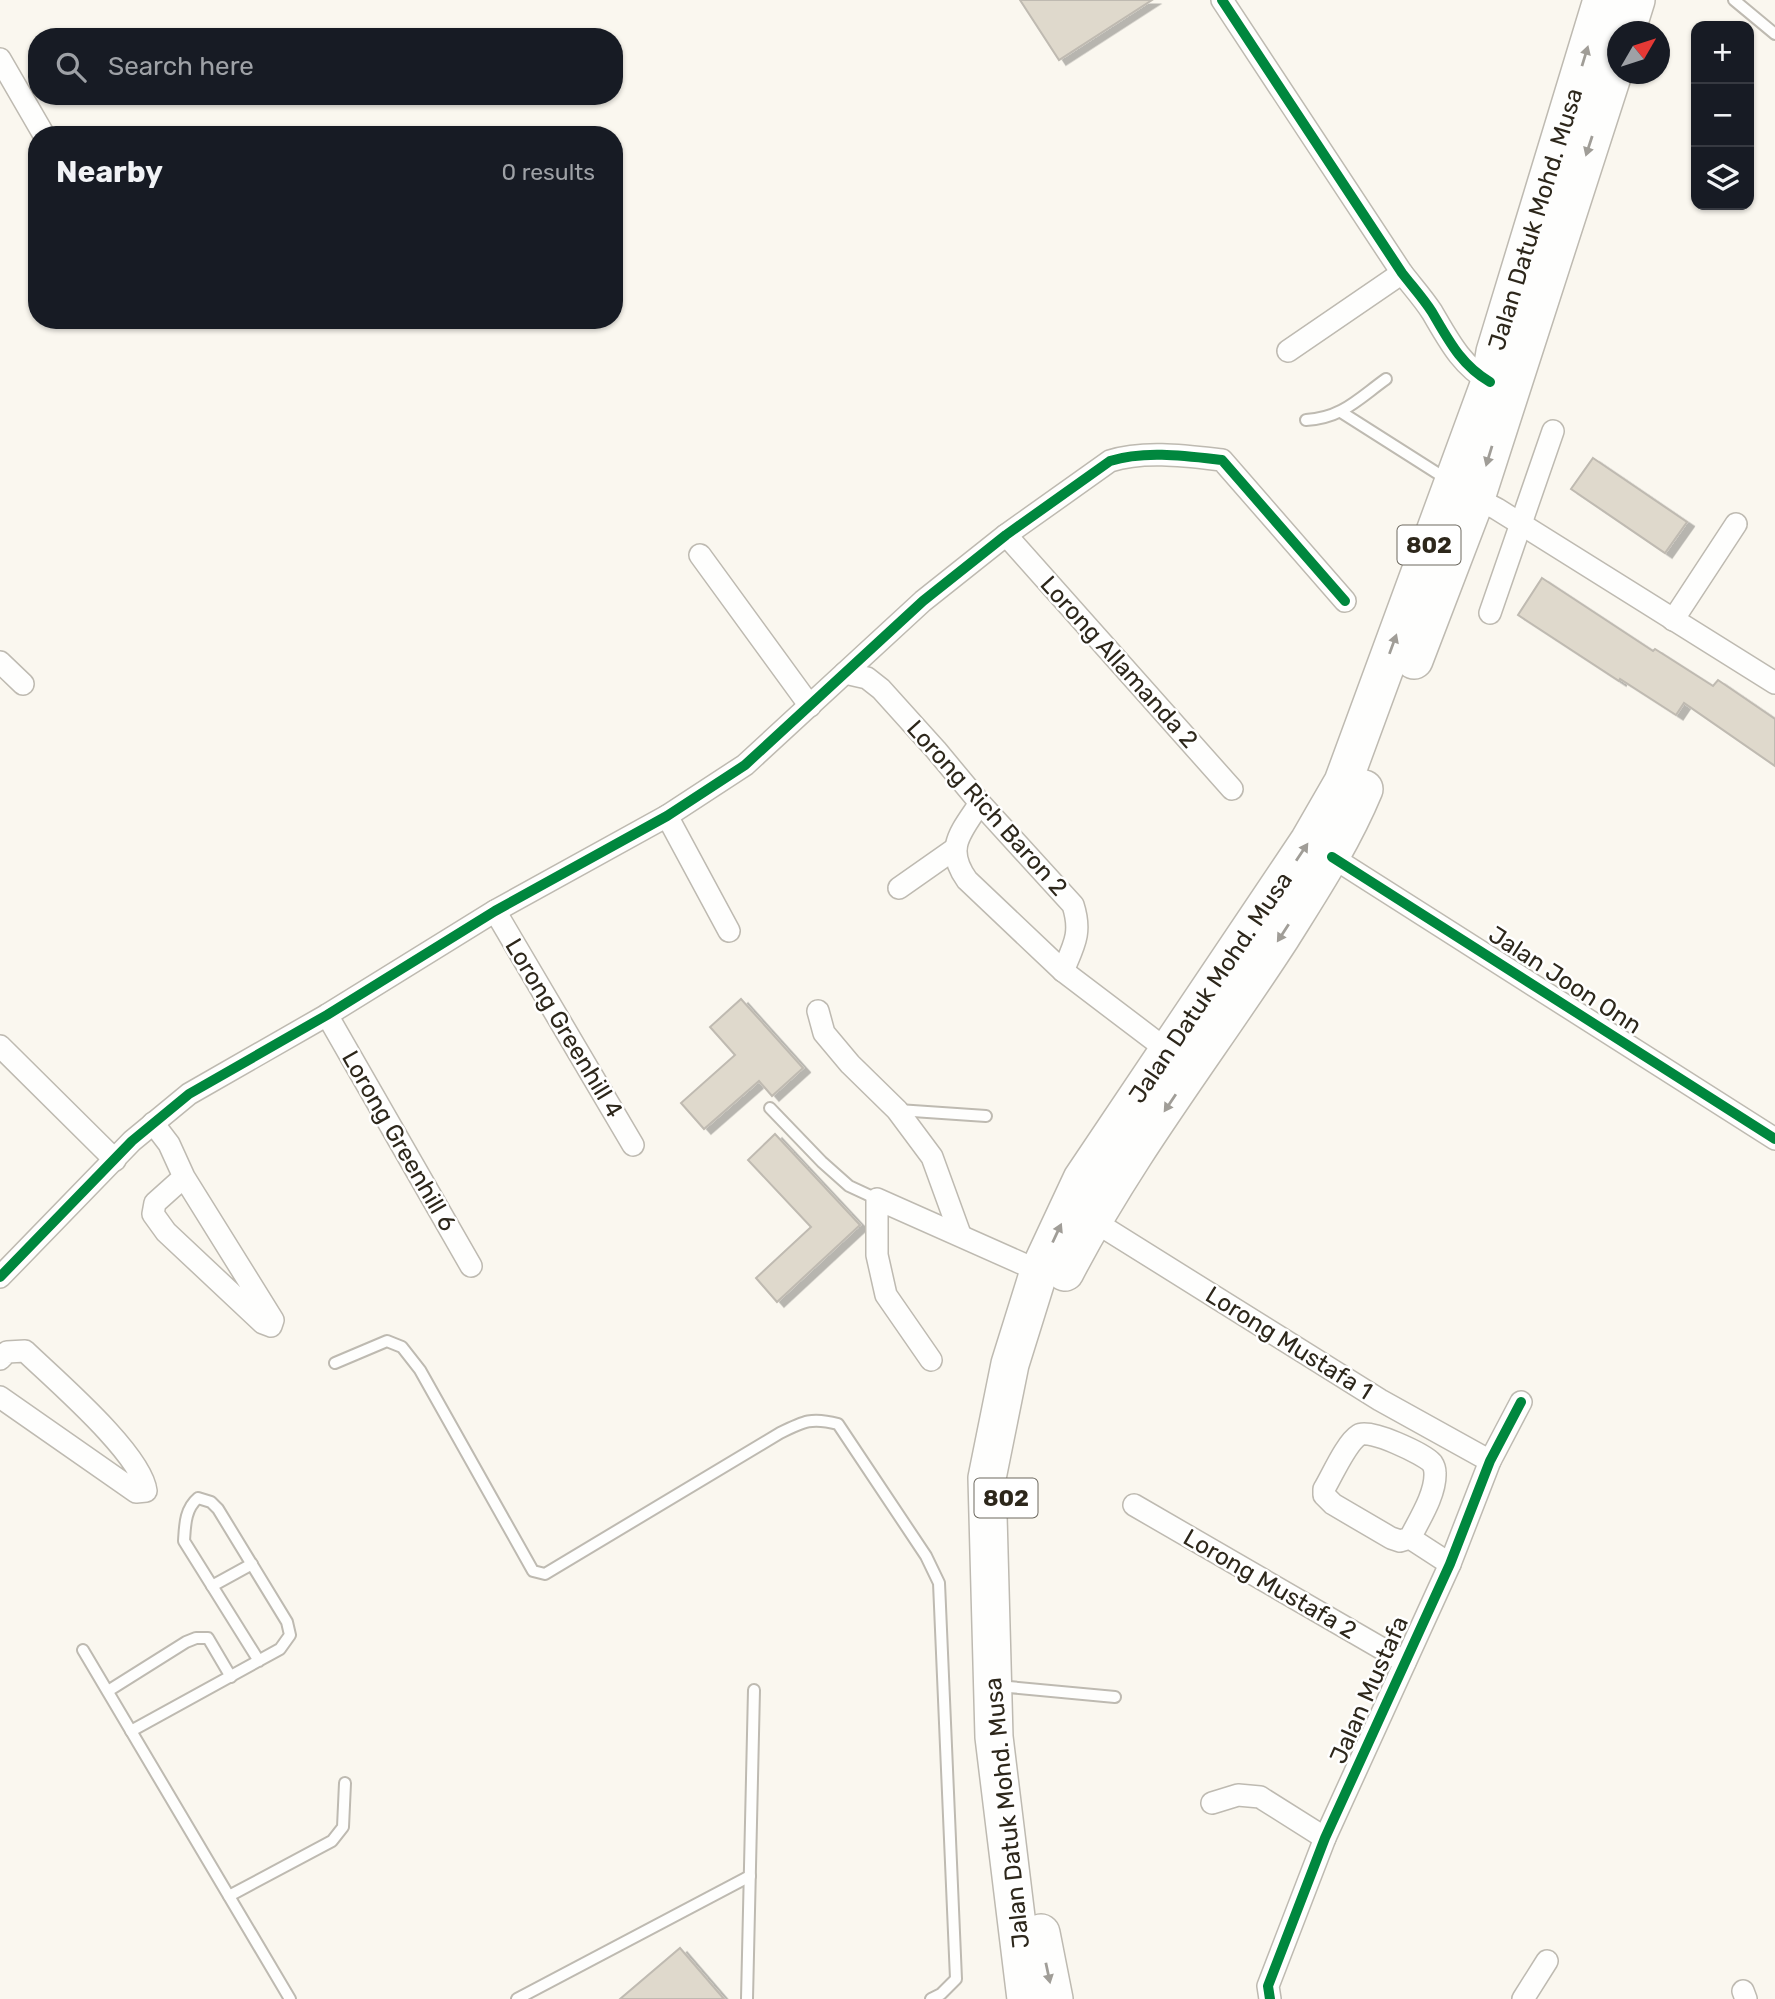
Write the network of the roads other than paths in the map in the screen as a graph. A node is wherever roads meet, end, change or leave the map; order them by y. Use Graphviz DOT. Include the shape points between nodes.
graph roads {
  1 [pos="1222,0"];
  2 [pos="1602,0"];
  3 [pos="1636,0"];
  4 [pos="1734,0"];
  5 [pos="1629,21"];
  6 [pos="1775,34"];
  7 [pos="0,59"];
  8 [pos="1609,84"];
  9 [pos="39,126"];
  10 [pos="1402,273"];
  11 [pos="1288,351"];
  12 [pos="1385,379"];
  13 [pos="1490,382"];
  14 [pos="1341,412"];
  15 [pos="1306,420"];
  16 [pos="1553,431"];
  17 [pos="1464,490"];
  18 [pos="1519,523"];
  19 [pos="1736,524"];
  20 [pos="1006,535"];
  21 [pos="701,555"];
  22 [pos="1345,601"];
  23 [pos="1490,613"];
  24 [pos="1674,620"];
  25 [pos="0,662"];
  26 [pos="845,673"];
  27 [pos="1775,683"];
  28 [pos="23,684"];
  29 [pos="810,706"];
  30 [pos="1232,789"];
  31 [pos="980,803"];
  32 [pos="667,816"];
  33 [pos="956,848"];
  34 [pos="1332,857"];
  35 [pos="899,888"];
  36 [pos="495,911"];
  37 [pos="729,931"];
  38 [pos="1063,971"];
  39 [pos="818,1011"];
  40 [pos="327,1015"];
  41 [pos="0,1046"];
  42 [pos="1207,1046"];
  43 [pos="1167,1050"];
  44 [pos="770,1108"];
  45 [pos="897,1110"];
  46 [pos="986,1116"];
  47 [pos="153,1123"];
  48 [pos="1775,1139"];
  49 [pos="634,1145"];
  50 [pos="115,1160"];
  51 [pos="184,1177"];
  52 [pos="877,1199"];
  53 [pos="1092,1220"];
  54 [pos="960,1234"];
  55 [pos="471,1266"];
  56 [pos="1039,1271"];
  57 [pos="0,1277"];
  58 [pos="0,1359"];
  59 [pos="931,1360"];
  60 [pos="335,1363"];
  61 [pos="0,1397"];
  62 [pos="1380,1400"];
  63 [pos="1521,1402"];
  64 [pos="1381,1437"];
  65 [pos="1490,1461"];
  66 [pos="1135,1505"];
  67 [pos="1410,1538"];
  68 [pos="252,1564"];
  69 [pos="1450,1564"];
  70 [pos="212,1586"];
  71 [pos="83,1650"];
  72 [pos="259,1661"];
  73 [pos="1405,1662"];
  74 [pos="231,1676"];
  75 [pos="1009,1687"];
  76 [pos="754,1690"];
  77 [pos="108,1692"];
  78 [pos="1115,1697"];
  79 [pos="131,1731"];
  80 [pos="345,1783"];
  81 [pos="1212,1803"];
  82 [pos="1325,1838"];
  83 [pos="750,1876"];
  84 [pos="229,1896"];
  85 [pos="1548,1961"];
  86 [pos="290,1999"];
  87 [pos="517,1999"];
  88 [pos="747,1999"];
  89 [pos="931,1999"];
  90 [pos="1026,1999"];
  91 [pos="1054,1999"];
  92 [pos="1270,1999"];
  93 [pos="1523,1999"];
  1 -- 10 [label="street"];
  13 -- 2 [label="highway, Jalan Datuk Mohd. Musa / 802, one-way" via="1495,352"];
  3 -- 5 [label="highway"];
  4 -- 6 [label="lane"];
  7 -- 9 [label="street"];
  8 -- 17 [label="highway, Jalan Datuk Mohd. Musa / 802, one-way"];
  10 -- 11 [label="street"];
  10 -- 13 [label="street" via="1459,358"];
  12 -- 14 [label="lane"];
  13 -- 17 [label="highway, Jalan Datuk Mohd. Musa / 802"];
  14 -- 15 [label="lane"];
  14 -- 17 [label="lane"];
  16 -- 18 [label="street"];
  17 -- 18 [label="street"];
  17 -- 34 [label="highway, Jalan Datuk Mohd. Musa / 802" via="1362,793"];
  43 -- 17 [label="highway, Jalan Datuk Mohd. Musa / 802, one-way" via="1309,841 1343,782"];
  18 -- 23 [label="street"];
  18 -- 24 [label="street"];
  19 -- 24 [label="street"];
  20 -- 22 [label="street" via="1110,461 1127,455 1222,460"];
  20 -- 26 [label="street" via="923,601"];
  20 -- 30 [label="street, Lorong Allamanda 2"];
  21 -- 29 [label="street"];
  24 -- 27 [label="street"];
  25 -- 28 [label="street"];
  26 -- 29 [label="street"];
  26 -- 31 [label="street, Lorong Rich Baron 2" via="867,678 881,689"];
  29 -- 32 [label="street" via="745,765"];
  31 -- 33 [label="street"];
  31 -- 38 [label="street, Lorong Rich Baron 2" via="1073,905 1078,936"];
  32 -- 36 [label="street"];
  32 -- 37 [label="street"];
  33 -- 35 [label="street"];
  33 -- 38 [label="street" via="958,867 967,880"];
  34 -- 42 [label="highway, Jalan Datuk Mohd. Musa / 802, one-way"];
  34 -- 48 [label="street, Jalan Joon Onn"];
  36 -- 40 [label="street"];
  36 -- 49 [label="street, Lorong Greenhill 4"];
  38 -- 43 [label="street"];
  39 -- 45 [label="street" via="824,1033"];
  40 -- 47 [label="street" via="189,1094"];
  40 -- 55 [label="street, Lorong Greenhill 6"];
  41 -- 50 [label="street"];
  42 -- 43 [label="highway" via="1184,1054"];
  42 -- 53 [label="highway, Jalan Datuk Mohd. Musa / 802, one-way"];
  56 -- 43 [label="highway, Jalan Datuk Mohd. Musa / 802, one-way" via="1082,1179"];
  44 -- 52 [label="lane" via="849,1186"];
  45 -- 46 [label="lane"];
  45 -- 54 [label="street" via="932,1157"];
  47 -- 50 [label="street"];
  47 -- 51 [label="street"];
  50 -- 57 [label="street"];
  51 -- 51 [label="street" via="273,1320 271,1326 166,1232 153,1213 155,1203"];
  52 -- 54 [label="street"];
  52 -- 59 [label="street" via="877,1255 886,1295"];
  53 -- 62 [label="street, Lorong Mustafa 1"];
  53 -- 75 [label="highway, Jalan Datuk Mohd. Musa / 802" via="1023,1368 1005,1472"];
  54 -- 56 [label="street"];
  56 -- 90 [label="highway, Jalan Datuk Mohd. Musa / 802" via="1010,1364 987,1478 994,1737"];
  58 -- 61 [label="street" via="7,1352 25,1351 120,1443 146,1491 136,1492"];
  60 -- 89 [label="lane" via="387,1341 402,1347 420,1370 533,1571 545,1574 780,1433 806,1421 838,1424 926,1556 939,1583 956,1979"];
  62 -- 64 [label="street"];
  62 -- 65 [label="street, Lorong Mustafa 1"];
  63 -- 65 [label="street, Jalan Mustafa"];
  64 -- 67 [label="street" via="1425,1457 1435,1469 1434,1486"];
  64 -- 67 [label="street" via="1366,1432 1352,1441 1324,1495 1391,1538"];
  65 -- 69 [label="street, Jalan Mustafa"];
  66 -- 73 [label="street, Lorong Mustafa 2"];
  67 -- 69 [label="street"];
  68 -- 70 [label="lane"];
  68 -- 70 [label="lane" via="218,1509 212,1502 198,1499 190,1505 184,1541"];
  68 -- 72 [label="lane" via="290,1635 280,1649"];
  69 -- 73 [label="street, Jalan Mustafa"];
  70 -- 72 [label="lane"];
  71 -- 77 [label="lane"];
  72 -- 74 [label="lane"];
  73 -- 82 [label="street, Jalan Mustafa"];
  74 -- 77 [label="lane" via="208,1638 196,1638"];
  74 -- 79 [label="lane"];
  75 -- 78 [label="lane"];
  75 -- 91 [label="highway, Jalan Datuk Mohd. Musa / 802, one-way" via="1042,1943"];
  76 -- 83 [label="lane"];
  77 -- 79 [label="lane"];
  79 -- 84 [label="lane"];
  80 -- 84 [label="lane" via="343,1827 332,1841"];
  81 -- 82 [label="street" via="1238,1795 1260,1797"];
  82 -- 92 [label="street, Jalan Mustafa" via="1268,1986"];
  83 -- 87 [label="lane"];
  83 -- 88 [label="lane"];
  84 -- 86 [label="lane"];
  85 -- 93 [label="street"];
}
